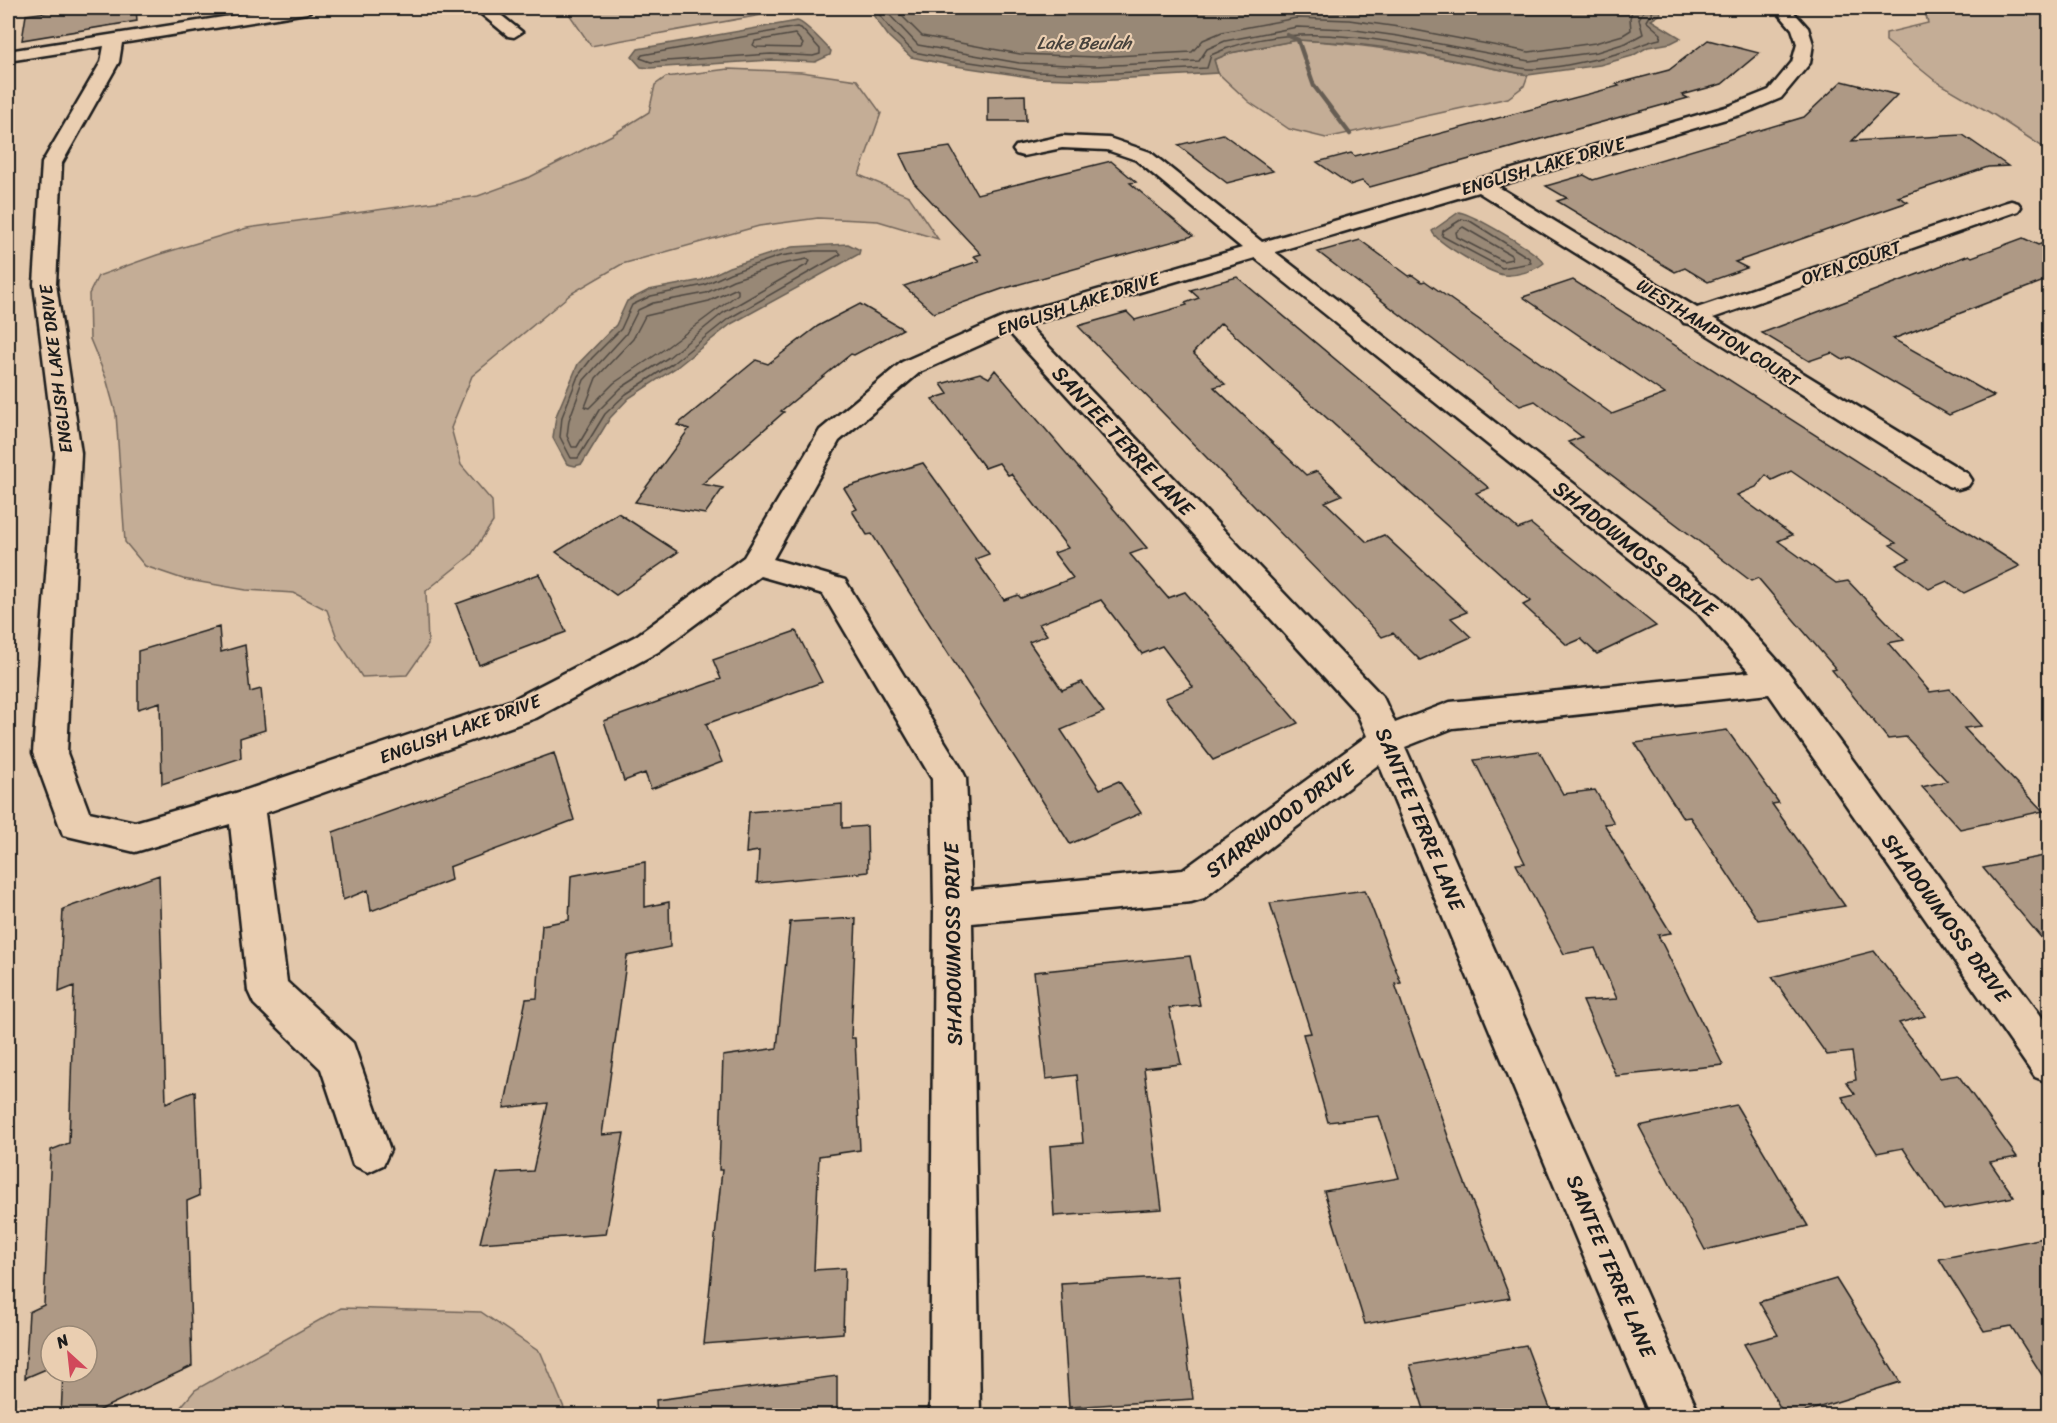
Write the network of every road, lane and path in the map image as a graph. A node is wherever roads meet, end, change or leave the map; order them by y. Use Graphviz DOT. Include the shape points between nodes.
graph roads {
  1 [pos="308,8"];
  2 [pos="482,8"];
  3 [pos="1782,8"];
  4 [pos="232,14"];
  5 [pos="514,32"];
  6 [pos="114,39"];
  7 [pos="8,56"];
  8 [pos="1023,150"];
  9 [pos="1479,184"];
  10 [pos="2011,207"];
  11 [pos="1257,249"];
  12 [pos="1692,318"];
  13 [pos="1012,322"];
  14 [pos="1958,480"];
  15 [pos="755,564"];
  16 [pos="1777,681"];
  17 [pos="1386,740"];
  18 [pos="246,806"];
  19 [pos="954,908"];
  20 [pos="2049,1063"];
  21 [pos="368,1150"];
  22 [pos="956,1416"];
  23 [pos="1675,1416"];
  1 -- 4 [label="street"];
  2 -- 5 [label="street"];
  3 -- 9 [label="street, ENGLISH LAKE DRIVE" via="1800,28 1806,44 1801,63 1775,94 1736,110"];
  4 -- 6 [label="street"];
  6 -- 7 [label="street"];
  6 -- 18 [label="street, ENGLISH LAKE DRIVE" via="110,62 52,163 45,284 68,453 51,753 76,824 135,837"];
  8 -- 11 [label="street, SHADOWMOSS DRIVE" via="1062,142 1109,144 1143,156"];
  9 -- 11 [label="street, ENGLISH LAKE DRIVE"];
  9 -- 12 [label="street, WESTHAMPTON COURT"];
  10 -- 12 [label="street, OYEN COURT"];
  11 -- 13 [label="street, ENGLISH LAKE DRIVE"];
  11 -- 16 [label="street, SHADOWMOSS DRIVE" via="1709,605"];
  12 -- 14 [label="street, WESTHAMPTON COURT"];
  13 -- 15 [label="street, ENGLISH LAKE DRIVE" via="911,367 829,436"];
  13 -- 17 [label="street, SANTEE TERRE LANE" via="1371,706"];
  15 -- 18 [label="street, ENGLISH LAKE DRIVE" via="647,644 524,709"];
  15 -- 19 [label="street, SHADOWMOSS DRIVE" via="834,587 950,778"];
  16 -- 17 [label="street, STARRWOOD DRIVE" via="1450,715"];
  16 -- 20 [label="street, SHADOWMOSS DRIVE"];
  17 -- 19 [label="street, STARRWOOD DRIVE" via="1191,886"];
  17 -- 23 [label="street, SANTEE TERRE LANE"];
  18 -- 21 [label="street" via="268,991 338,1057"];
  19 -- 22 [label="street, SHADOWMOSS DRIVE"];
}
